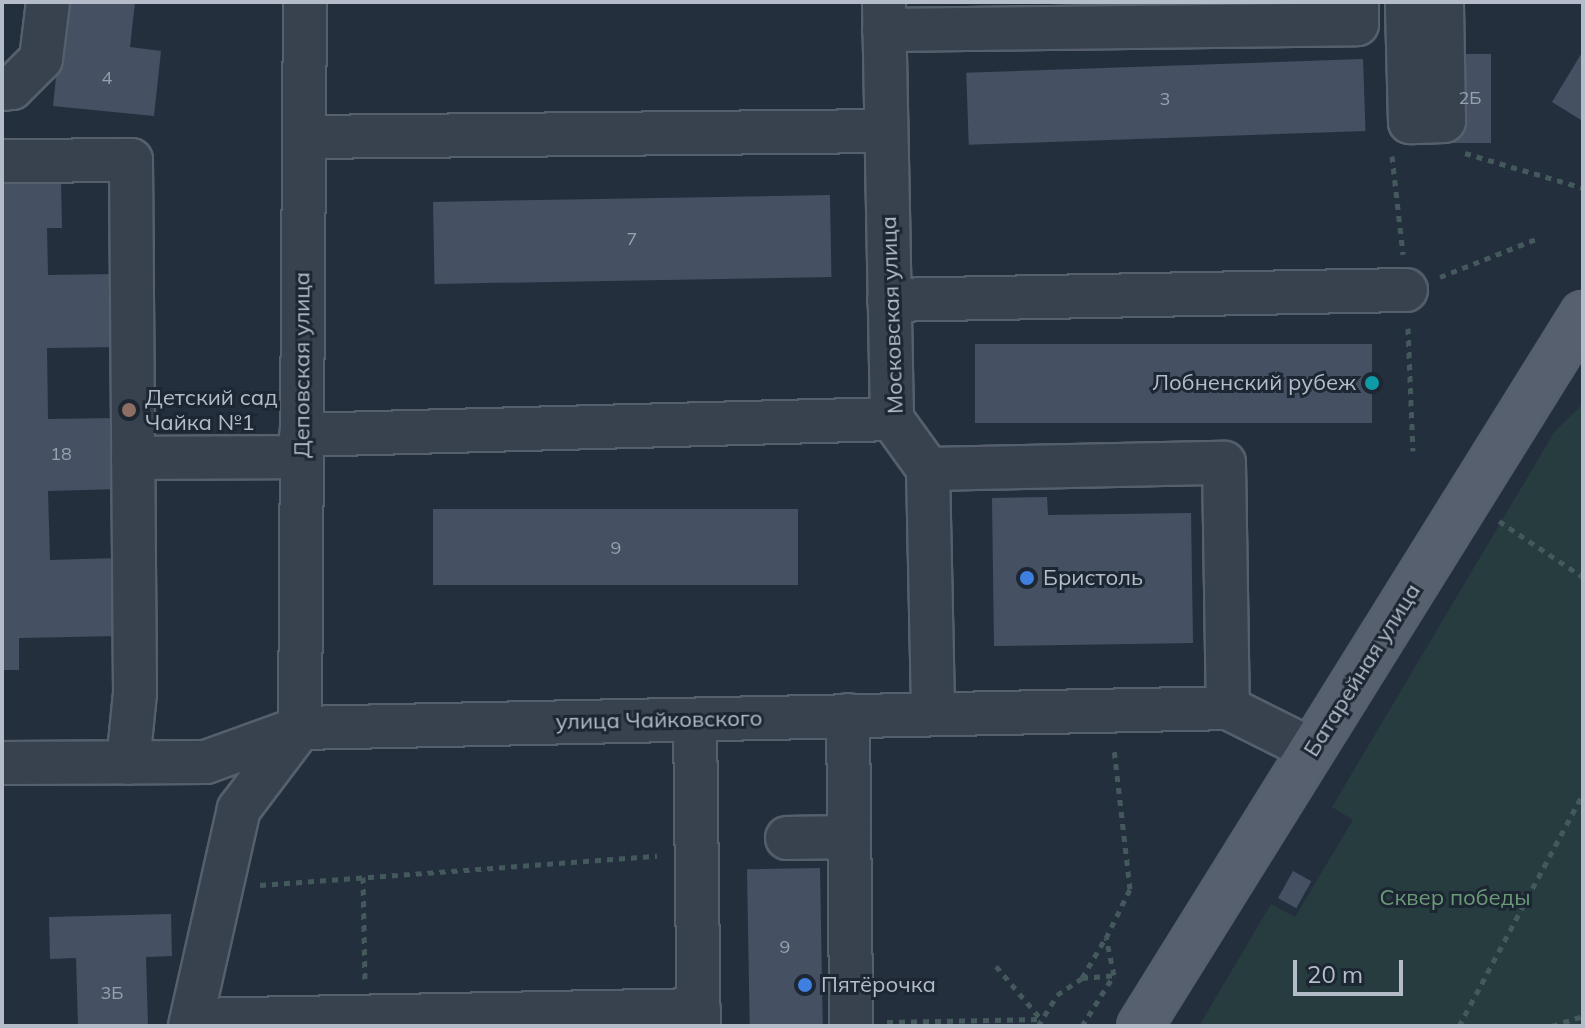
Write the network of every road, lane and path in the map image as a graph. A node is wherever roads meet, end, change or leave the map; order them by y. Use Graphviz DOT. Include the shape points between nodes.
graph roads {
  1 [pos="48,2"];
  2 [pos="305,2"];
  3 [pos="1357,13"];
  4 [pos="884,16"];
  5 [pos="1407,24"];
  6 [pos="2,89"];
  7 [pos="885,131"];
  8 [pos="304,137"];
  9 [pos="1391,147"];
  10 [pos="1449,149"];
  11 [pos="2,161"];
  12 [pos="1583,188"];
  13 [pos="1536,239"];
  14 [pos="1406,290"];
  15 [pos="889,300"];
  16 [pos="1583,314"];
  17 [pos="892,419"];
  18 [pos="301,446"];
  19 [pos="1413,451"];
  20 [pos="133,458"];
  21 [pos="928,469"];
  22 [pos="1495,519"];
  23 [pos="1583,577"];
  24 [pos="1228,708"];
  25 [pos="1110,711"];
  26 [pos="933,714"];
  27 [pos="848,715"];
  28 [pos="695,720"];
  29 [pos="300,728"];
  30 [pos="1312,750"];
  31 [pos="2,763"];
  32 [pos="128,763"];
  33 [pos="1583,794"];
  34 [pos="848,837"];
  35 [pos="787,838"];
  36 [pos="698,853"];
  37 [pos="363,877"];
  38 [pos="248,886"];
  39 [pos="1106,938"];
  40 [pos="996,966"];
  41 [pos="1114,975"];
  42 [pos="1082,978"];
  43 [pos="1122,980"];
  44 [pos="365,1016"];
  45 [pos="1583,1016"];
  46 [pos="699,1018"];
  47 [pos="1042,1019"];
  48 [pos="192,1023"];
  49 [pos="851,1024"];
  50 [pos="1038,1026"];
  51 [pos="1082,1026"];
  52 [pos="1140,1026"];
  53 [pos="1459,1026"];
  54 [pos="1552,1026"];
  1 -- 6 [label="street" via="41,59 12,88"];
  2 -- 8 [label="street, Деповская улица"];
  3 -- 4 [label="street"];
  3 -- 5 [label="street"];
  4 -- 7 [label="street, Московская улица"];
  7 -- 8 [label="street"];
  7 -- 15 [label="street, Московская улица"];
  8 -- 18 [label="street, Деповская улица"];
  9 -- 14 [label="path"];
  10 -- 12 [label="path"];
  11 -- 20 [label="street" via="131,160"];
  13 -- 14 [label="path"];
  14 -- 15 [label="street"];
  14 -- 19 [label="path"];
  15 -- 17 [label="street, Московская улица"];
  16 -- 30 [label="main road, Батарейная улица"];
  17 -- 18 [label="street"];
  17 -- 21 [label="street, Московская улица"];
  18 -- 20 [label="street"];
  18 -- 29 [label="street, Деповская улица"];
  20 -- 32 [label="street" via="135,693"];
  21 -- 24 [label="street" via="1224,463"];
  21 -- 26 [label="street"];
  22 -- 23 [label="path"];
  24 -- 25 [label="street, улица Чайковского"];
  24 -- 30 [label="street, улица Чайковского"];
  25 -- 26 [label="street, улица Чайковского"];
  25 -- 39 [label="path" via="1130,889"];
  26 -- 27 [label="street, улица Чайковского"];
  27 -- 28 [label="street, улица Чайковского"];
  27 -- 34 [label="street"];
  28 -- 29 [label="street, улица Чайковского"];
  28 -- 36 [label="street"];
  29 -- 32 [label="street, улица Чайковского" via="206,762"];
  29 -- 48 [label="street" via="239,809"];
  30 -- 52 [label="main road, Батарейная улица"];
  31 -- 32 [label="street, улица Чайковского"];
  33 -- 53 [label="path"];
  34 -- 35 [label="street"];
  34 -- 49 [label="street"];
  36 -- 37 [label="path"];
  36 -- 46 [label="street"];
  37 -- 38 [label="path"];
  37 -- 44 [label="path"];
  39 -- 41 [label="path"];
  39 -- 42 [label="path"];
  40 -- 47 [label="path"];
  41 -- 42 [label="path"];
  41 -- 43 [label="path"];
  41 -- 51 [label="path"];
  42 -- 47 [label="path" via="1057,995"];
  44 -- 46 [label="street"];
  44 -- 48 [label="street"];
  45 -- 54 [label="path"];
  47 -- 49 [label="path"];
  47 -- 50 [label="path"];
}
